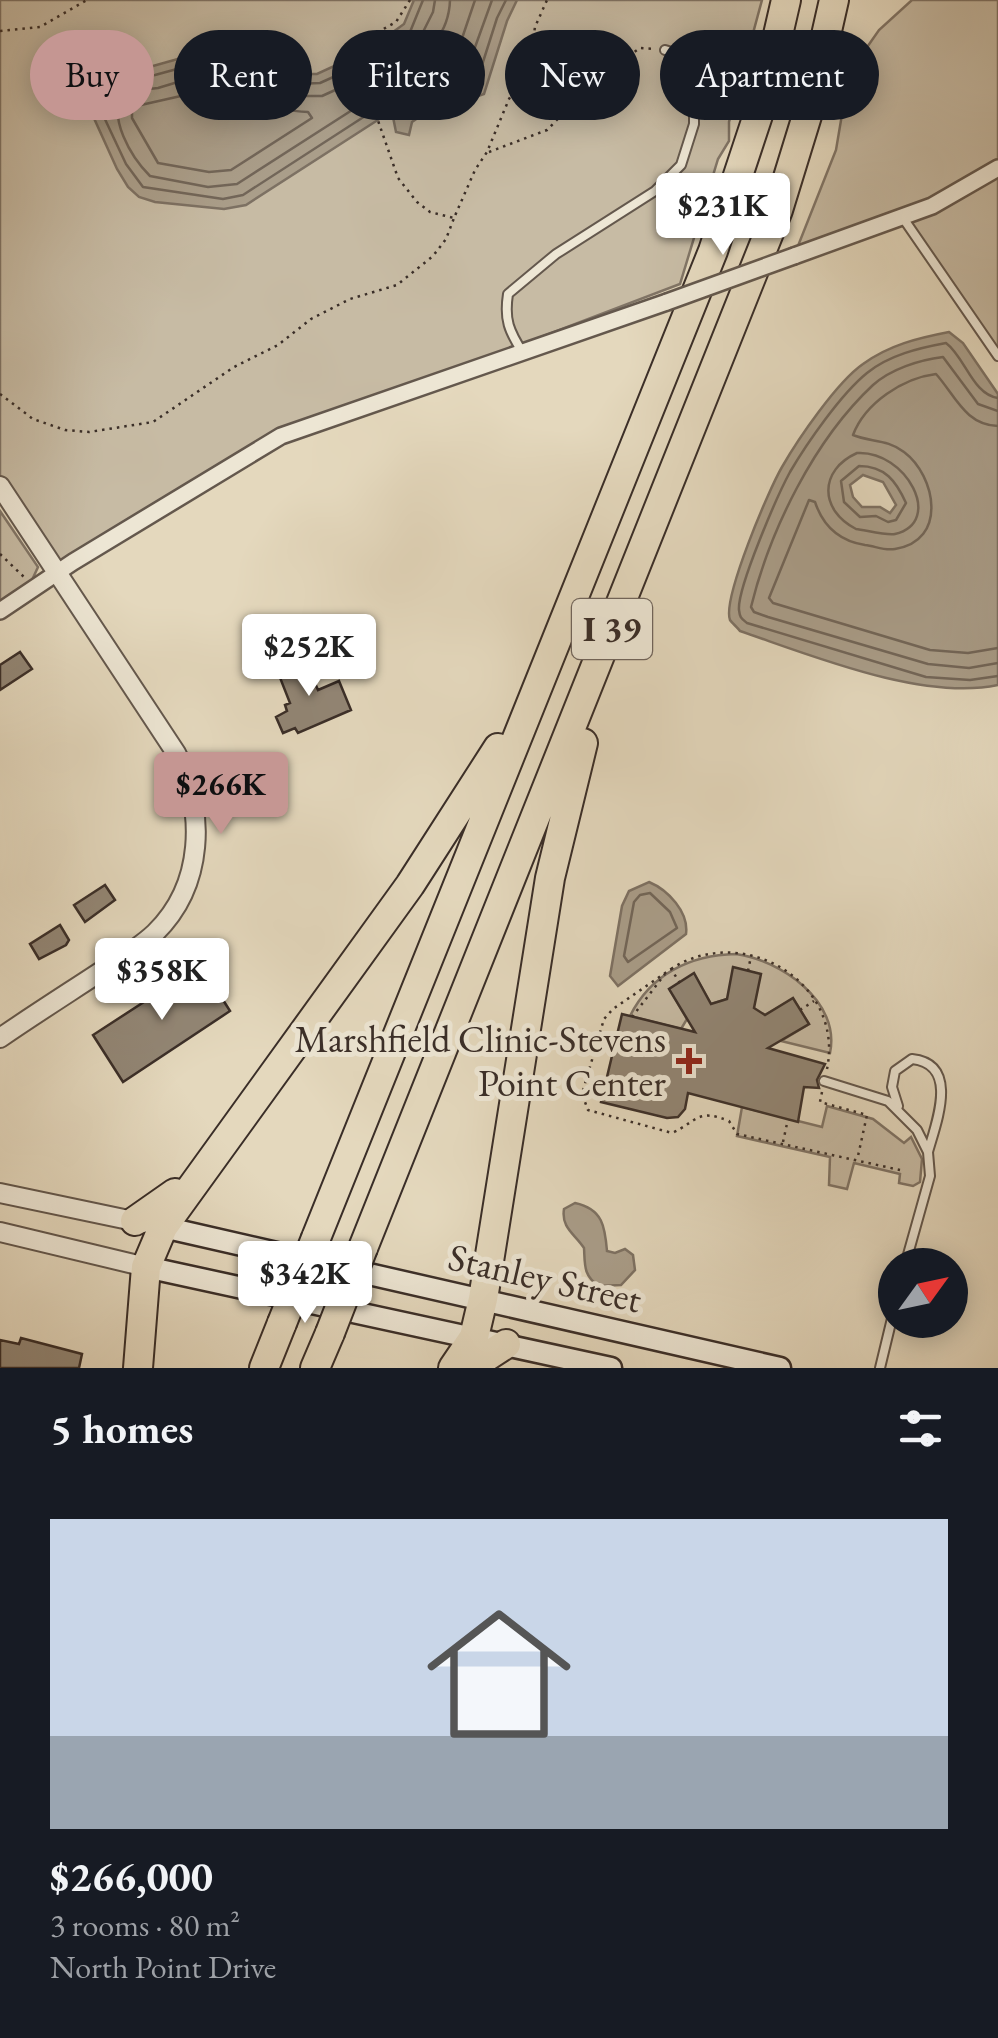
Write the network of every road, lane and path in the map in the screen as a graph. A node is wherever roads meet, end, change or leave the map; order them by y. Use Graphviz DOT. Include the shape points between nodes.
graph roads {
  1 [pos="87,0"];
  2 [pos="410,0"];
  3 [pos="547,0"];
  4 [pos="786,0"];
  5 [pos="834,0"];
  6 [pos="0,31"];
  7 [pos="660,50"];
  8 [pos="694,120"];
  9 [pos="487,152"];
  10 [pos="998,168"];
  11 [pos="454,218"];
  12 [pos="902,218"];
  13 [pos="523,352"];
  14 [pos="998,356"];
  15 [pos="0,394"];
  16 [pos="0,486"];
  17 [pos="658,516"];
  18 [pos="0,554"];
  19 [pos="58,572"];
  20 [pos="30,584"];
  21 [pos="0,612"];
  22 [pos="533,699"];
  23 [pos="751,954"];
  24 [pos="671,969"];
  25 [pos="748,971"];
  26 [pos="680,983"];
  27 [pos="815,1000"];
  28 [pos="800,1010"];
  29 [pos="632,1017"];
  30 [pos="0,1038"];
  31 [pos="824,1081"];
  32 [pos="902,1112"];
  33 [pos="788,1119"];
  34 [pos="783,1144"];
  35 [pos="928,1152"];
  36 [pos="858,1159"];
  37 [pos="204,1170"];
  38 [pos="900,1170"];
  39 [pos="0,1193"];
  40 [pos="134,1221"];
  41 [pos="163,1227"];
  42 [pos="0,1232"];
  43 [pos="910,1248"];
  44 [pos="146,1267"];
  45 [pos="483,1299"];
  46 [pos="474,1336"];
  47 [pos="887,1338"];
  48 [pos="506,1344"];
  49 [pos="138,1368"];
  50 [pos="264,1368"];
  51 [pos="316,1368"];
  52 [pos="453,1368"];
  53 [pos="469,1368"];
  54 [pos="610,1368"];
  55 [pos="780,1368"];
  56 [pos="880,1368"];
  1 -- 6 [label="path" via="40,27"];
  2 -- 11 [label="path" via="396,22 364,38 359,66 398,178 430,212"];
  3 -- 9 [label="path" via="530,62"];
  4 -- 22 [label="highway, I 39" via="763,100 713,251"];
  5 -- 17 [label="highway, I 39" via="778,210"];
  7 -- 9 [label="path" via="640,48 547,130"];
  8 -- 13 [label="lane" via="680,166 656,190 556,254 508,294 507,328"];
  9 -- 11 [label="path"];
  10 -- 12 [label="street"];
  11 -- 15 [label="path" via="433,256 397,285 328,309 153,422 65,430 33,419"];
  12 -- 13 [label="street, bridge"];
  12 -- 14 [label="lane"];
  13 -- 19 [label="street" via="281,436"];
  16 -- 19 [label="street"];
  17 -- 45 [label="highway" via="660,540 588,725 564,809"];
  17 -- 51 [label="highway, I 39, bridge"];
  18 -- 20 [label="path"];
  19 -- 21 [label="street"];
  19 -- 30 [label="street" via="182,766 198,837 180,896 156,932"];
  22 -- 37 [label="highway" via="515,714 410,885"];
  22 -- 50 [label="highway, I 39, bridge"];
  23 -- 24 [label="path" via="703,955"];
  23 -- 25 [label="path"];
  23 -- 27 [label="path" via="791,975"];
  24 -- 26 [label="path"];
  24 -- 29 [label="path"];
  24 -- 34 [label="path" via="604,1018 582,1094 585,1108 672,1133 706,1114 729,1120 737,1134"];
  27 -- 28 [label="path"];
  27 -- 31 [label="path" via="831,1036"];
  31 -- 32 [label="lane" via="879,1096"];
  31 -- 36 [label="path" via="820,1102 867,1115"];
  32 -- 35 [label="lane"];
  32 -- 35 [label="lane" via="892,1087 895,1071 912,1058 925,1061 942,1088"];
  33 -- 34 [label="path"];
  34 -- 36 [label="path"];
  35 -- 43 [label="lane" via="930,1176"];
  36 -- 38 [label="path"];
  37 -- 40 [label="highway"];
  37 -- 41 [label="highway"];
  39 -- 40 [label="street, Stanley Street"];
  40 -- 41 [label="street, Stanley Street"];
  41 -- 44 [label="highway"];
  41 -- 45 [label="main road, Stanley Street"];
  42 -- 44 [label="street, Stanley Street"];
  44 -- 46 [label="main road, Stanley Street"];
  44 -- 49 [label="highway"];
  45 -- 46 [label="highway"];
  45 -- 55 [label="main road, Stanley Street"];
  46 -- 48 [label="main road, Stanley Street"];
  46 -- 52 [label="highway"];
  47 -- 56 [label="lane"];
  48 -- 53 [label="highway"];
  48 -- 54 [label="main road, Stanley Street"];
}
